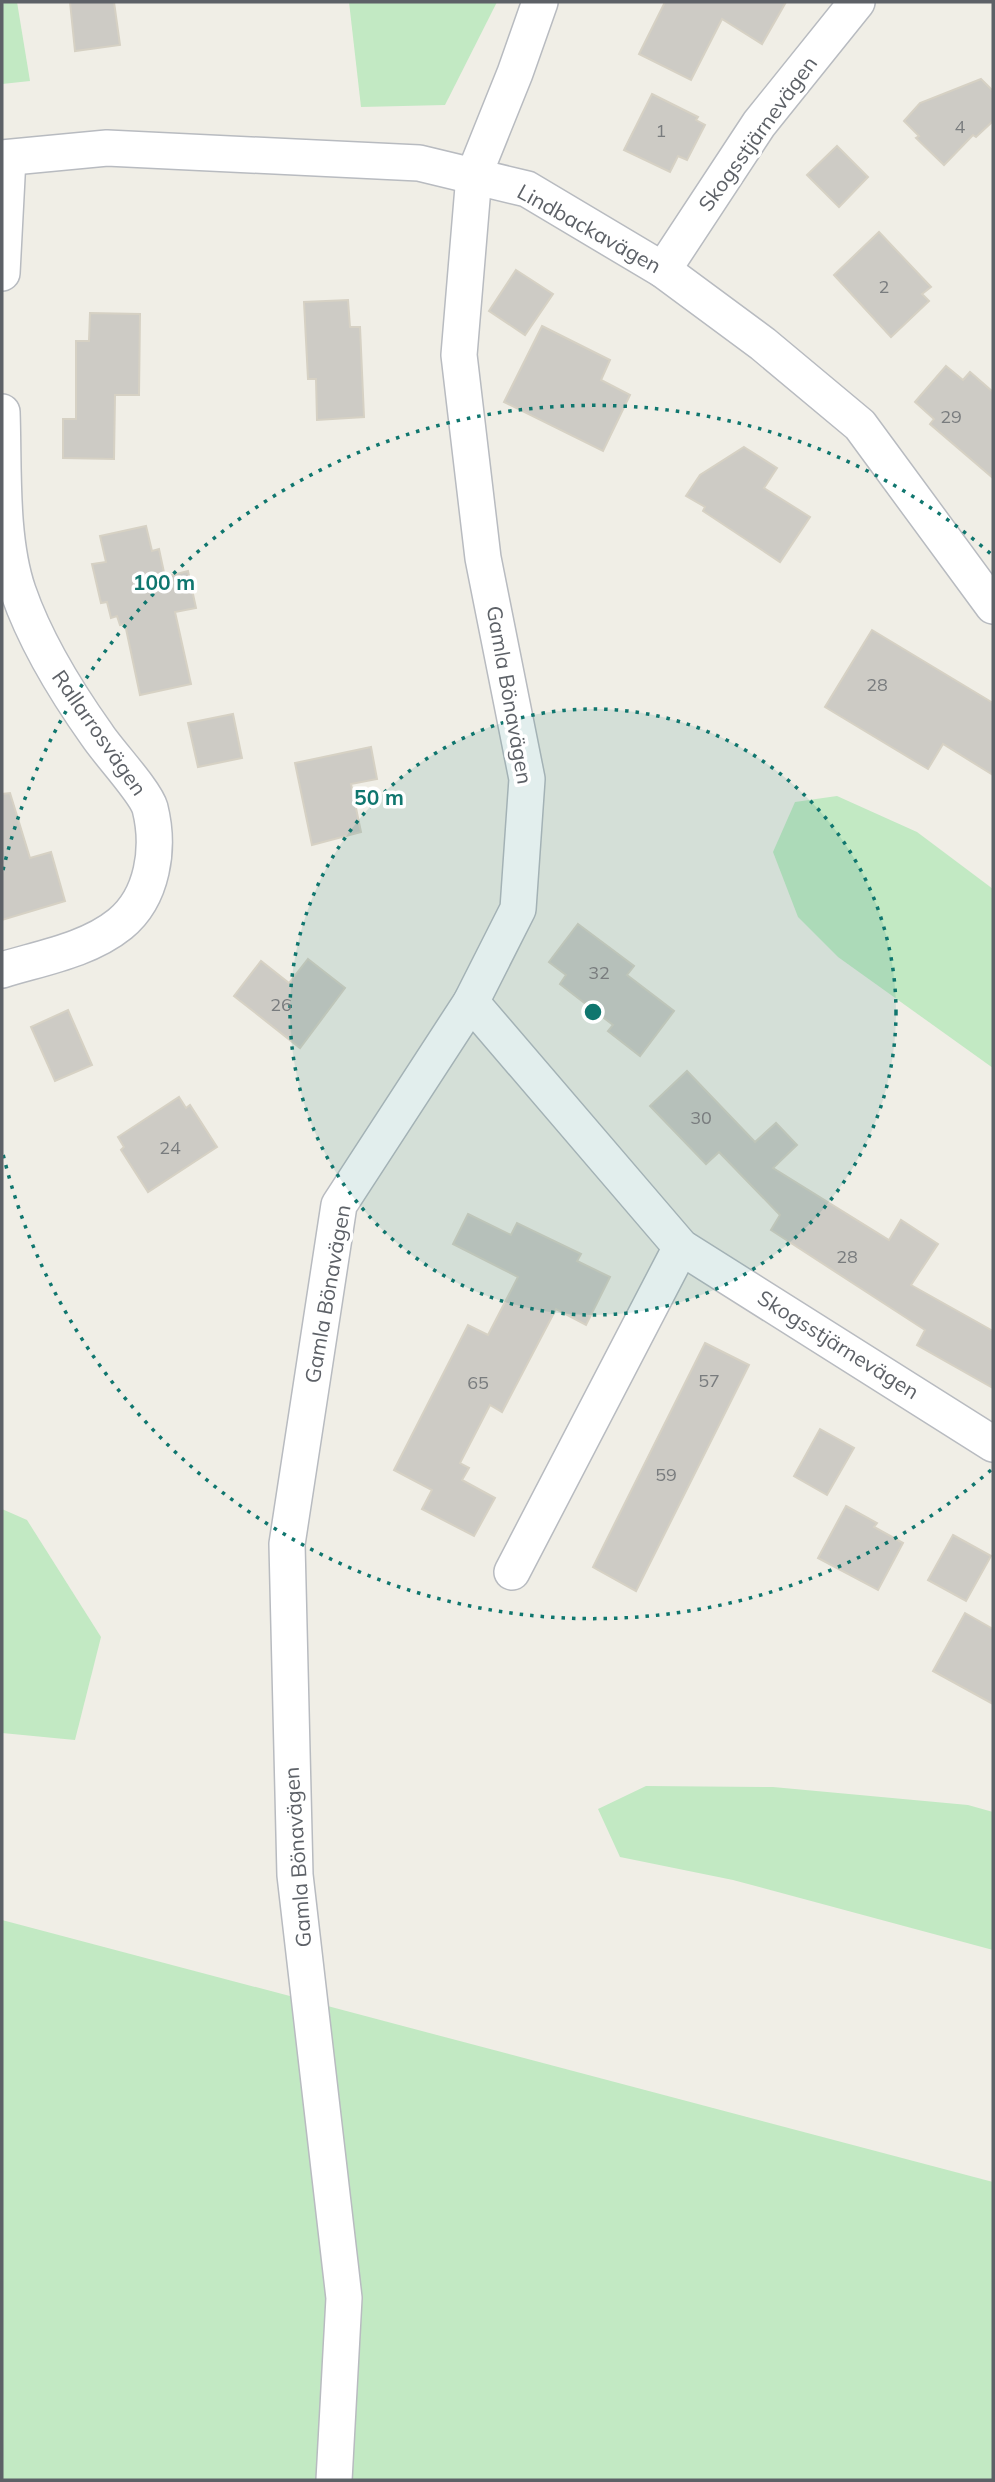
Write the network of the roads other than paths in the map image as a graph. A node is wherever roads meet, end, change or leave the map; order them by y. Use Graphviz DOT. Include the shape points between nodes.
graph roads {
  1 [pos="540,2"];
  2 [pos="857,2"];
  3 [pos="5,158"];
  4 [pos="474,175"];
  5 [pos="663,270"];
  6 [pos="2,273"];
  7 [pos="2,412"];
  8 [pos="993,607"];
  9 [pos="2,970"];
  10 [pos="471,1002"];
  11 [pos="681,1247"];
  12 [pos="993,1444"];
  13 [pos="512,1572"];
  14 [pos="334,2480"];
  1 -- 4 [label="street, Gamla Bönavägen"];
  2 -- 5 [label="street, Skogsstjärnevägen" via="759,124"];
  3 -- 4 [label="street, Lindbackavägen" via="107,148 419,163"];
  3 -- 6 [label="street"];
  4 -- 5 [label="street, Lindbackavägen" via="527,189"];
  4 -- 10 [label="street, Gamla Bönavägen" via="459,355 483,558 527,779 518,909"];
  5 -- 8 [label="street, Lindbackavägen" via="763,344 860,425"];
  7 -- 9 [label="street, Rallarrosvägen" via="6,523 17,589 47,658 149,805 155,855 142,902 119,925 77,948"];
  10 -- 11 [label="street, Skogsstjärnevägen"];
  10 -- 14 [label="street, Gamla Bönavägen" via="339,1205 287,1544 295,1875 344,2298"];
  11 -- 12 [label="street, Skogsstjärnevägen"];
  11 -- 13 [label="street"];
}
